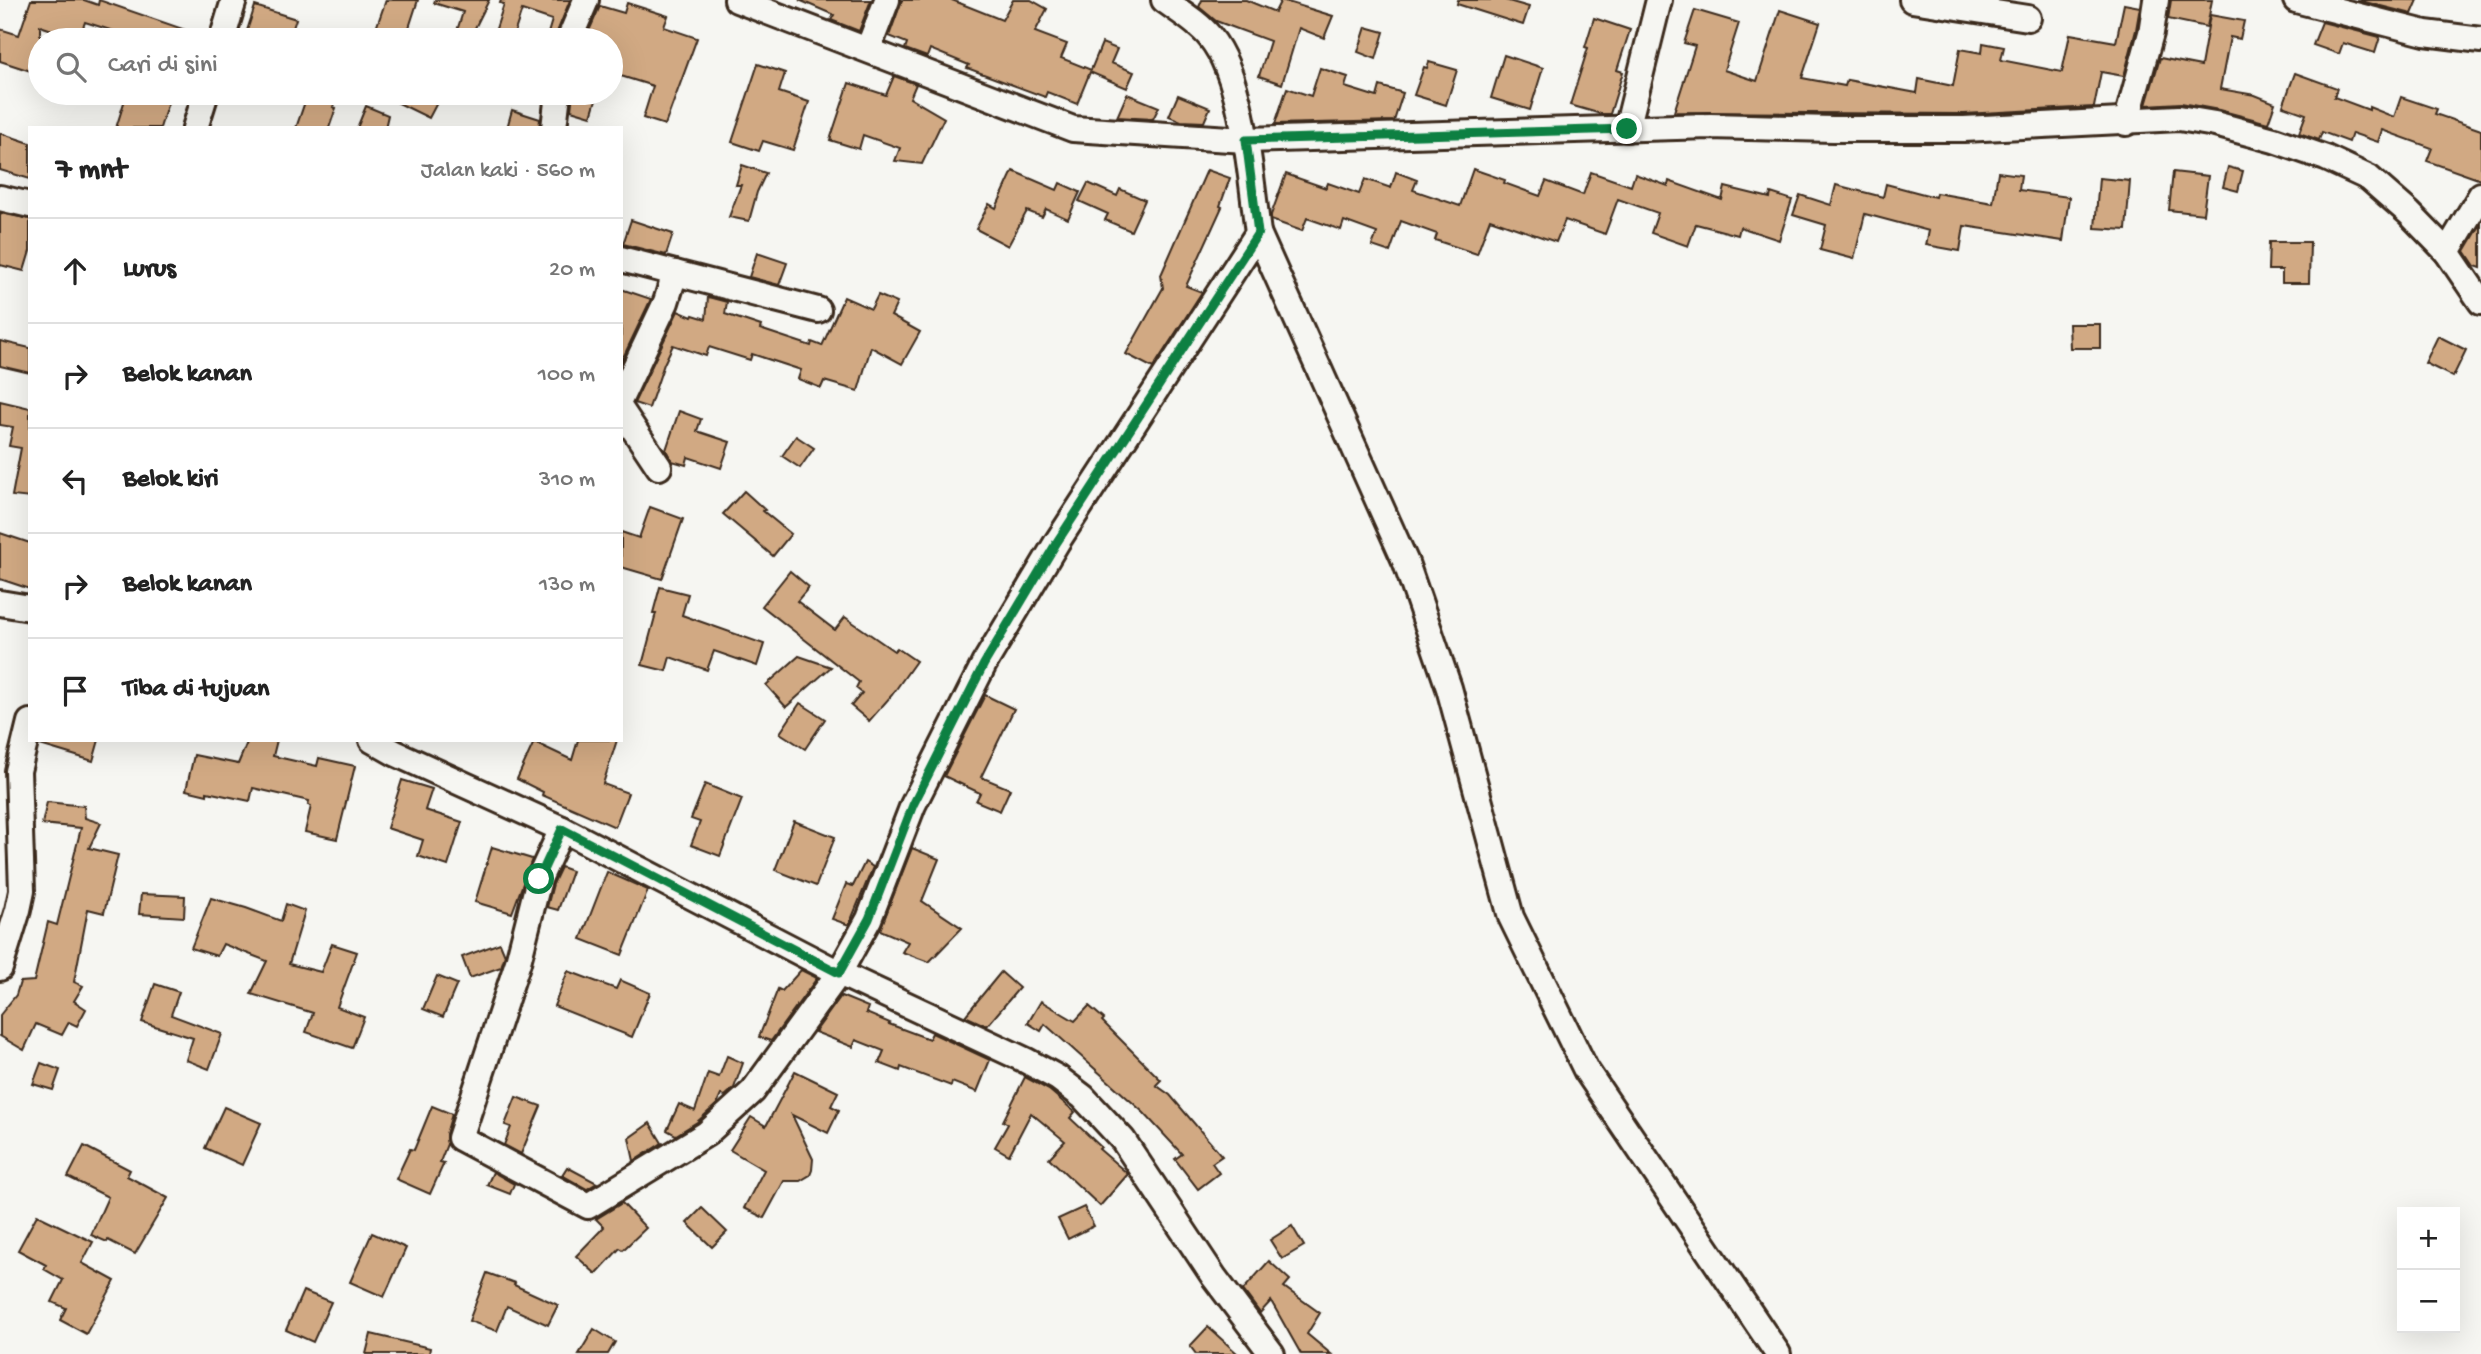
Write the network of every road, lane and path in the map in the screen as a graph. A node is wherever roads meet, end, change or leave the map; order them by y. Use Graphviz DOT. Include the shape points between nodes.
graph roads {
  1 [pos="234,0"];
  2 [pos="586,0"];
  3 [pos="737,0"];
  4 [pos="887,0"];
  5 [pos="1164,0"];
  6 [pos="1659,0"];
  7 [pos="1912,0"];
  8 [pos="2156,0"];
  9 [pos="2296,0"];
  10 [pos="2028,18"];
  11 [pos="226,28"];
  12 [pos="574,28"];
  13 [pos="2481,40"];
  14 [pos="868,49"];
  15 [pos="202,105"];
  16 [pos="557,105"];
  17 [pos="2126,123"];
  18 [pos="196,126"];
  19 [pos="554,126"];
  20 [pos="1627,129"];
  21 [pos="1246,140"];
  22 [pos="2481,195"];
  23 [pos="0,198"];
  24 [pos="28,205"];
  25 [pos="1258,233"];
  26 [pos="2447,252"];
  27 [pos="623,260"];
  28 [pos="675,273"];
  29 [pos="2481,302"];
  30 [pos="818,310"];
  31 [pos="623,393"];
  32 [pos="623,413"];
  33 [pos="659,467"];
  34 [pos="0,603"];
  35 [pos="28,608"];
  36 [pos="28,730"];
  37 [pos="376,742"];
  38 [pos="562,829"];
  39 [pos="0,968"];
  40 [pos="839,973"];
  41 [pos="1272,1354"];
  42 [pos="1778,1354"];
  1 -- 11 [label="street"];
  2 -- 12 [label="street"];
  3 -- 14 [label="street"];
  4 -- 14 [label="street"];
  5 -- 21 [label="street" via="1210,37 1229,72"];
  6 -- 20 [label="street"];
  7 -- 10 [label="street"];
  8 -- 17 [label="street"];
  9 -- 13 [label="street" via="2425,33"];
  14 -- 21 [label="street" via="1073,129"];
  15 -- 18 [label="street"];
  16 -- 19 [label="street"];
  17 -- 20 [label="street" via="1951,129"];
  17 -- 26 [label="street" via="2179,118 2215,124 2326,158 2369,178"];
  20 -- 21 [label="street"];
  21 -- 25 [label="street"];
  22 -- 26 [label="street"];
  23 -- 24 [label="street"];
  25 -- 40 [label="street" via="1057,542 984,664 913,805 869,919"];
  25 -- 42 [label="street" via="1406,563 1449,688 1511,917 1586,1070"];
  26 -- 29 [label="street"];
  27 -- 28 [label="street"];
  28 -- 30 [label="street"];
  28 -- 31 [label="street"];
  32 -- 33 [label="street"];
  34 -- 35 [label="street"];
  36 -- 39 [label="street" via="18,771 22,891"];
  37 -- 38 [label="street"];
  38 -- 40 [label="street"];
  38 -- 40 [label="street" via="539,879 518,962 460,1138 588,1206 706,1134 753,1091"];
  40 -- 41 [label="street" via="1025,1060 1083,1097 1122,1140 1214,1278"];
}
